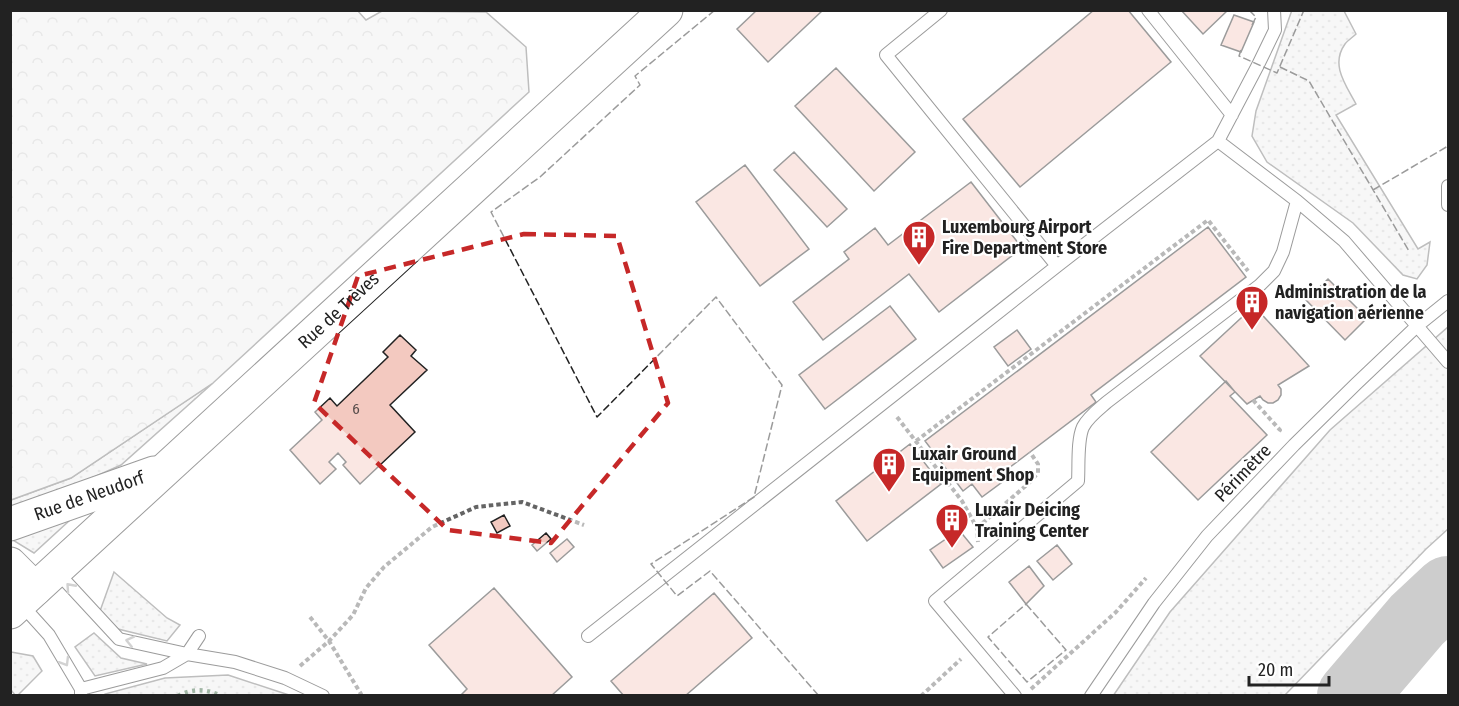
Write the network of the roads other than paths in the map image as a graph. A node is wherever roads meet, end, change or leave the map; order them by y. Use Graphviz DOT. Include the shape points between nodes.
graph roads {
  1 [pos="666,10"];
  2 [pos="941,10"];
  3 [pos="1148,10"];
  4 [pos="1274,10"];
  5 [pos="1232,115"];
  6 [pos="1218,141"];
  7 [pos="1449,186"];
  8 [pos="1297,201"];
  9 [pos="1449,205"];
  10 [pos="1057,266"];
  11 [pos="1449,301"];
  12 [pos="1417,326"];
  13 [pos="1449,362"];
  14 [pos="167,469"];
  15 [pos="10,524"];
  16 [pos="10,564"];
  17 [pos="30,594"];
  18 [pos="199,636"];
  19 [pos="588,636"];
  20 [pos="187,654"];
  21 [pos="81,692"];
  22 [pos="324,696"];
  23 [pos="1015,696"];
  24 [pos="1091,696"];
  1 -- 14 [label="main road, Rue de Trèves"];
  2 -- 10 [label="lane" via="886,55"];
  3 -- 5 [label="lane"];
  4 -- 5 [label="lane" via="1275,30"];
  5 -- 6 [label="lane"];
  6 -- 8 [label="lane"];
  6 -- 10 [label="lane"];
  7 -- 9 [label="lane"];
  8 -- 12 [label="lane" via="1344,241"];
  8 -- 23 [label="lane" via="1274,271 1089,418 1080,442 1078,481 935,601"];
  10 -- 19 [label="lane"];
  11 -- 12 [label="lane, Périmètre"];
  12 -- 13 [label="lane"];
  12 -- 24 [label="lane, Périmètre" via="1207,536 1154,603"];
  14 -- 15 [label="main road, Rue de Neudorf"];
  14 -- 17 [label="main road, Rue de Trèves"];
  16 -- 17 [label="main road"];
  20 -- 17 [label="lane, one-way" via="119,639"];
  17 -- 21 [label="lane, one-way"];
  18 -- 20 [label="lane"];
  20 -- 21 [label="lane" via="163,668"];
  20 -- 22 [label="lane" via="235,662"];
}
